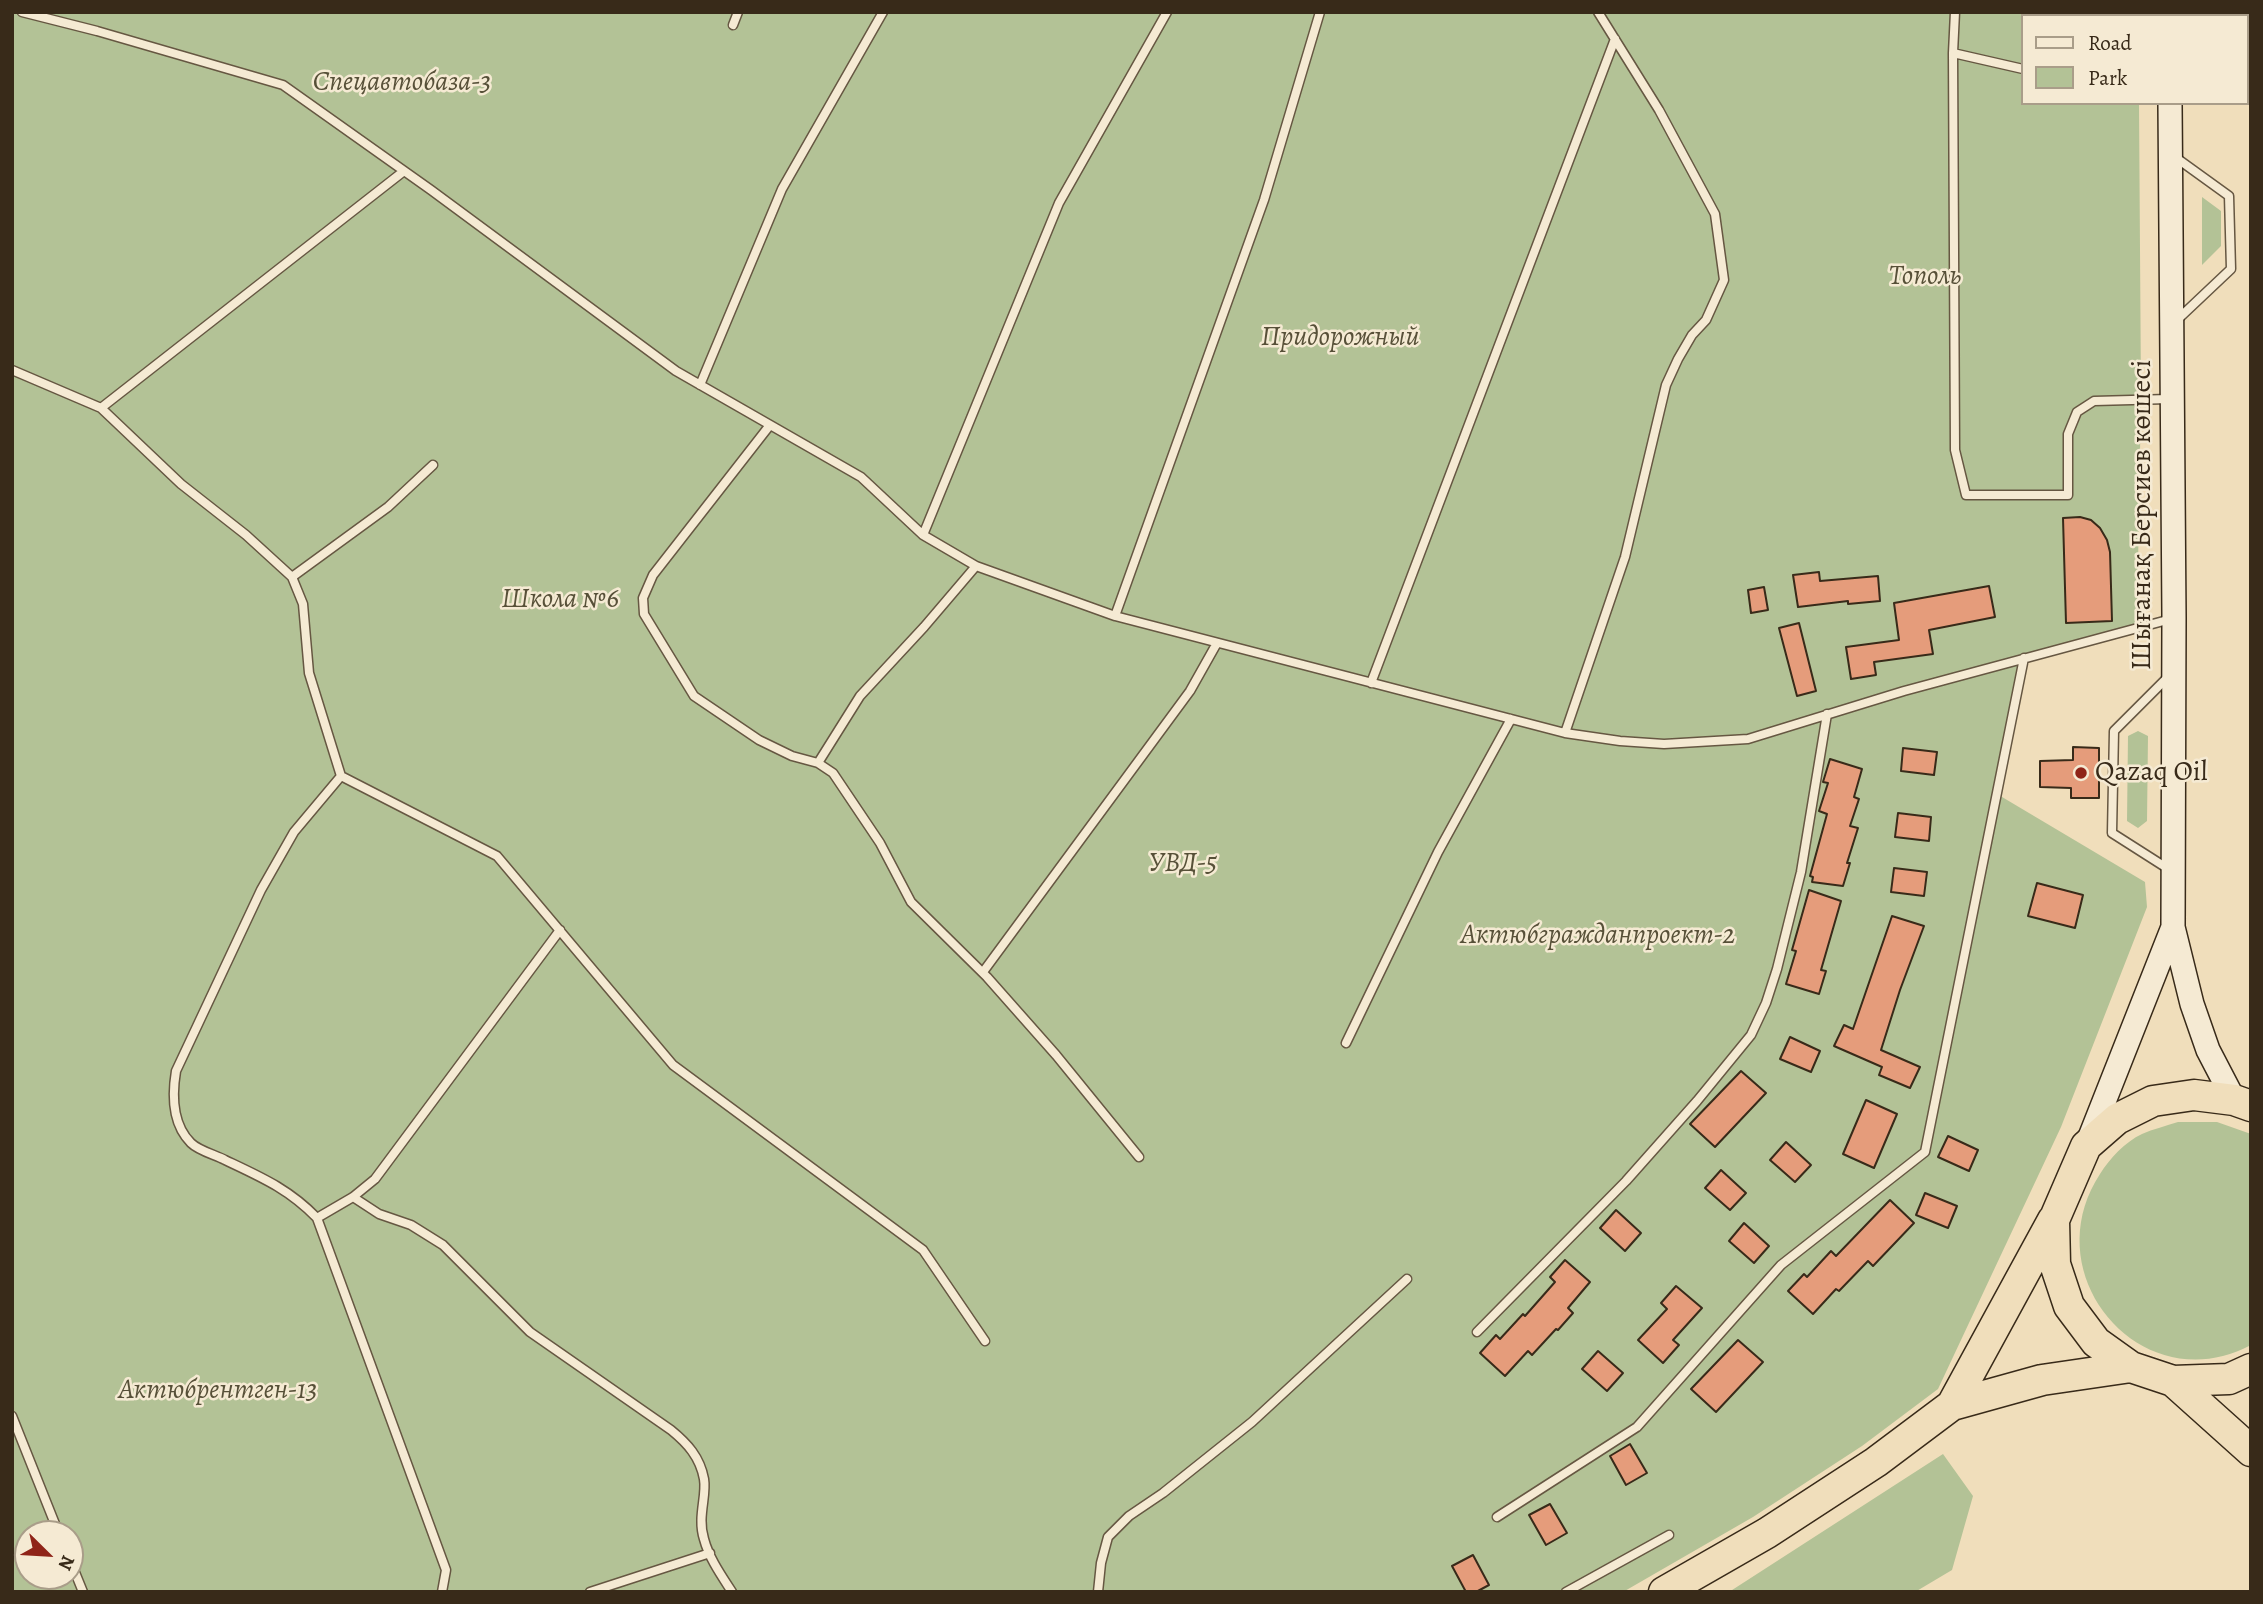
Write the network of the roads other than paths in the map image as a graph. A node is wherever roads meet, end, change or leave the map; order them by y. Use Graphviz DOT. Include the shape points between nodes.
graph roads {
  1 [pos="22,12"];
  2 [pos="738,12"];
  3 [pos="883,12"];
  4 [pos="1167,12"];
  5 [pos="1320,12"];
  6 [pos="1598,12"];
  7 [pos="1955,12"];
  8 [pos="733,25"];
  9 [pos="1615,39"];
  10 [pos="1953,53"];
  11 [pos="2022,69"];
  12 [pos="2170,105"];
  13 [pos="2171,154"];
  14 [pos="404,171"];
  15 [pos="2172,324"];
  16 [pos="12,370"];
  17 [pos="700,385"];
  18 [pos="2173,399"];
  19 [pos="100,408"];
  20 [pos="770,425"];
  21 [pos="433,465"];
  22 [pos="923,536"];
  23 [pos="976,566"];
  24 [pos="292,577"];
  25 [pos="1115,616"];
  26 [pos="2174,618"];
  27 [pos="1217,643"];
  28 [pos="2024,659"];
  29 [pos="2174,671"];
  30 [pos="1371,682"];
  31 [pos="1827,714"];
  32 [pos="1511,719"];
  33 [pos="1564,733"];
  34 [pos="818,763"];
  35 [pos="341,776"];
  36 [pos="2174,873"];
  37 [pos="2173,927"];
  38 [pos="559,930"];
  39 [pos="983,972"];
  40 [pos="1346,1043"];
  41 [pos="2243,1103"];
  42 [pos="2086,1146"];
  43 [pos="1139,1157"];
  44 [pos="354,1197"];
  45 [pos="317,1218"];
  46 [pos="2054,1220"];
  47 [pos="1407,1279"];
  48 [pos="1477,1332"];
  49 [pos="985,1340"];
  50 [pos="2132,1367"];
  51 [pos="2251,1369"];
  52 [pos="2173,1381"];
  53 [pos="1952,1405"];
  54 [pos="12,1416"];
  55 [pos="2251,1451"];
  56 [pos="1497,1517"];
  57 [pos="54,1520"];
  58 [pos="1670,1535"];
  59 [pos="710,1553"];
  60 [pos="442,1592"];
  61 [pos="590,1592"];
  62 [pos="732,1592"];
  63 [pos="1098,1592"];
  64 [pos="1566,1592"];
  65 [pos="1664,1592"];
  1 -- 14 [label="lane" via="283,85"];
  2 -- 8 [label="lane"];
  3 -- 17 [label="lane" via="782,189"];
  4 -- 22 [label="lane" via="1059,203"];
  5 -- 25 [label="lane" via="1264,200"];
  6 -- 9 [label="lane"];
  7 -- 10 [label="lane"];
  9 -- 30 [label="lane"];
  9 -- 33 [label="lane" via="1715,215 1724,280 1706,320 1692,335 1666,385 1625,558"];
  10 -- 11 [label="lane"];
  10 -- 18 [label="lane" via="1955,450 1966,495 2068,495 2068,434 2077,412 2094,401"];
  12 -- 13 [label="main road, Шығанақ Берсиев көшесі"];
  13 -- 15 [label="main road, Шығанақ Берсиев көшесі"];
  13 -- 15 [label="lane" via="2229,196 2231,269"];
  14 -- 17 [label="lane"];
  14 -- 19 [label="lane"];
  15 -- 18 [label="main road, Шығанақ Берсиев көшесі"];
  16 -- 19 [label="lane"];
  17 -- 20 [label="lane"];
  18 -- 26 [label="main road, Шығанақ Берсиев көшесі"];
  19 -- 24 [label="lane" via="181,484"];
  20 -- 22 [label="lane" via="862,477"];
  20 -- 34 [label="lane" via="653,575 643,598 645,614 694,696 759,740"];
  21 -- 24 [label="lane" via="388,507"];
  22 -- 23 [label="lane"];
  23 -- 25 [label="lane"];
  23 -- 34 [label="lane" via="860,696"];
  24 -- 35 [label="lane" via="303,604 309,673"];
  25 -- 27 [label="lane"];
  26 -- 28 [label="lane"];
  26 -- 29 [label="main road, Шығанақ Берсиев көшесі"];
  27 -- 30 [label="lane"];
  27 -- 39 [label="lane" via="1190,691"];
  28 -- 31 [label="lane"];
  28 -- 56 [label="lane" via="1925,1152 1781,1265 1637,1427"];
  29 -- 36 [label="main road, Шығанақ Берсиев көшесі"];
  29 -- 36 [label="lane" via="2114,731 2112,833"];
  30 -- 32 [label="lane"];
  31 -- 33 [label="lane" via="1748,739 1664,744"];
  31 -- 48 [label="lane" via="1798,884 1777,969 1751,1035 1626,1181"];
  32 -- 33 [label="lane"];
  32 -- 40 [label="lane" via="1438,852"];
  34 -- 39 [label="lane" via="833,773 880,843 911,902"];
  35 -- 38 [label="lane" via="497,856"];
  35 -- 45 [label="lane" via="294,832 261,890 176,1071 173,1093 177,1118 191,1144 276,1184"];
  36 -- 37 [label="main road, Шығанақ Берсиев көшесі"];
  37 -- 41 [label="main road" via="2208,1050"];
  37 -- 42 [label="main road"];
  38 -- 44 [label="lane" via="375,1179"];
  38 -- 49 [label="lane" via="673,1065 923,1250"];
  39 -- 43 [label="lane"];
  41 -- 42 [label="highway" via="2194,1095 2153,1101 2117,1119"];
  42 -- 46 [label="highway"];
  44 -- 45 [label="lane"];
  44 -- 59 [label="lane" via="443,1245 530,1332 691,1447 704,1480 703,1538"];
  45 -- 60 [label="lane" via="446,1570"];
  46 -- 50 [label="highway" via="2055,1264 2069,1306 2096,1342"];
  46 -- 53 [label="highway"];
  47 -- 63 [label="lane" via="1252,1422 1108,1537"];
  50 -- 52 [label="highway"];
  50 -- 53 [label="highway" via="2042,1380"];
  51 -- 52 [label="highway" via="2229,1379"];
  52 -- 55 [label="highway"];
  53 -- 65 [label="highway" via="1876,1462 1767,1533"];
  54 -- 57 [label="lane"];
  58 -- 64 [label="lane"];
  59 -- 61 [label="lane"];
  59 -- 62 [label="lane"];
}
